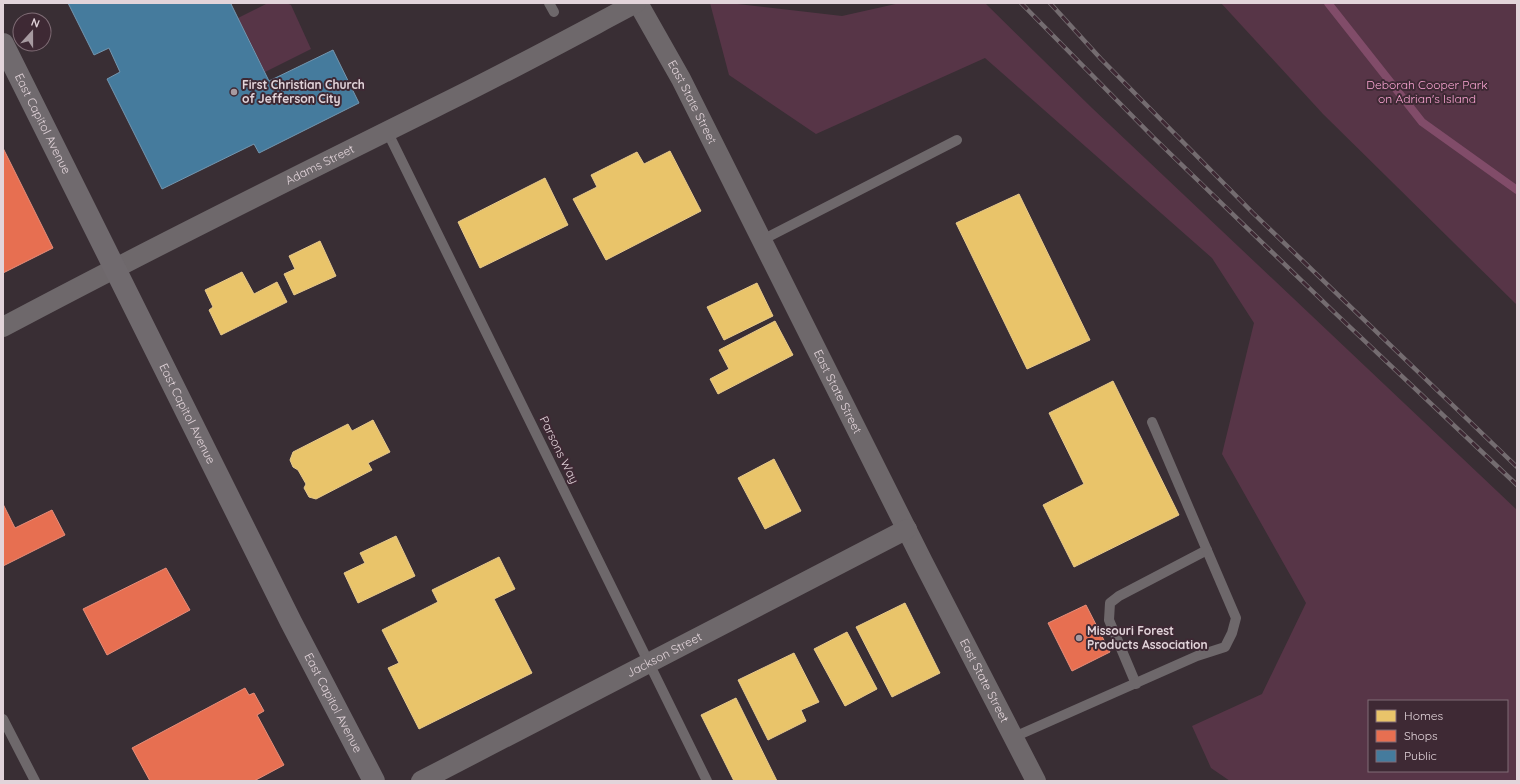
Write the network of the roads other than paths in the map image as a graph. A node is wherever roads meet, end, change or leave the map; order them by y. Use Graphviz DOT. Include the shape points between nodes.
graph roads {
  1 [pos="637,3"];
  2 [pos="3,44"];
  3 [pos="387,131"];
  4 [pos="957,140"];
  5 [pos="762,240"];
  6 [pos="115,268"];
  7 [pos="3,327"];
  8 [pos="1152,422"];
  9 [pos="907,528"];
  10 [pos="1207,550"];
  11 [pos="649,662"];
  12 [pos="1136,684"];
  13 [pos="3,719"];
  14 [pos="1014,738"];
  15 [pos="35,781"];
  16 [pos="374,781"];
  17 [pos="421,781"];
  18 [pos="707,781"];
  19 [pos="1036,781"];
  1 -- 3 [label="street, Adams Street"];
  1 -- 5 [label="street, East State Street" via="681,79"];
  2 -- 6 [label="street, East Capitol Avenue"];
  3 -- 6 [label="street, Adams Street"];
  3 -- 11 [label="lane, Parsons Way"];
  4 -- 5 [label="lane"];
  5 -- 9 [label="street, East State Street"];
  6 -- 7 [label="street, Adams Street"];
  6 -- 16 [label="street, East Capitol Avenue" via="291,622"];
  8 -- 10 [label="lane"];
  9 -- 11 [label="street, Jackson Street"];
  9 -- 14 [label="street, East State Street"];
  10 -- 12 [label="lane" via="1110,603 1110,620"];
  10 -- 12 [label="lane" via="1236,618 1232,633 1225,646"];
  11 -- 17 [label="street, Jackson Street"];
  11 -- 18 [label="lane, Parsons Way"];
  12 -- 14 [label="lane"];
  13 -- 15 [label="lane"];
  14 -- 19 [label="street, East State Street"];
}
